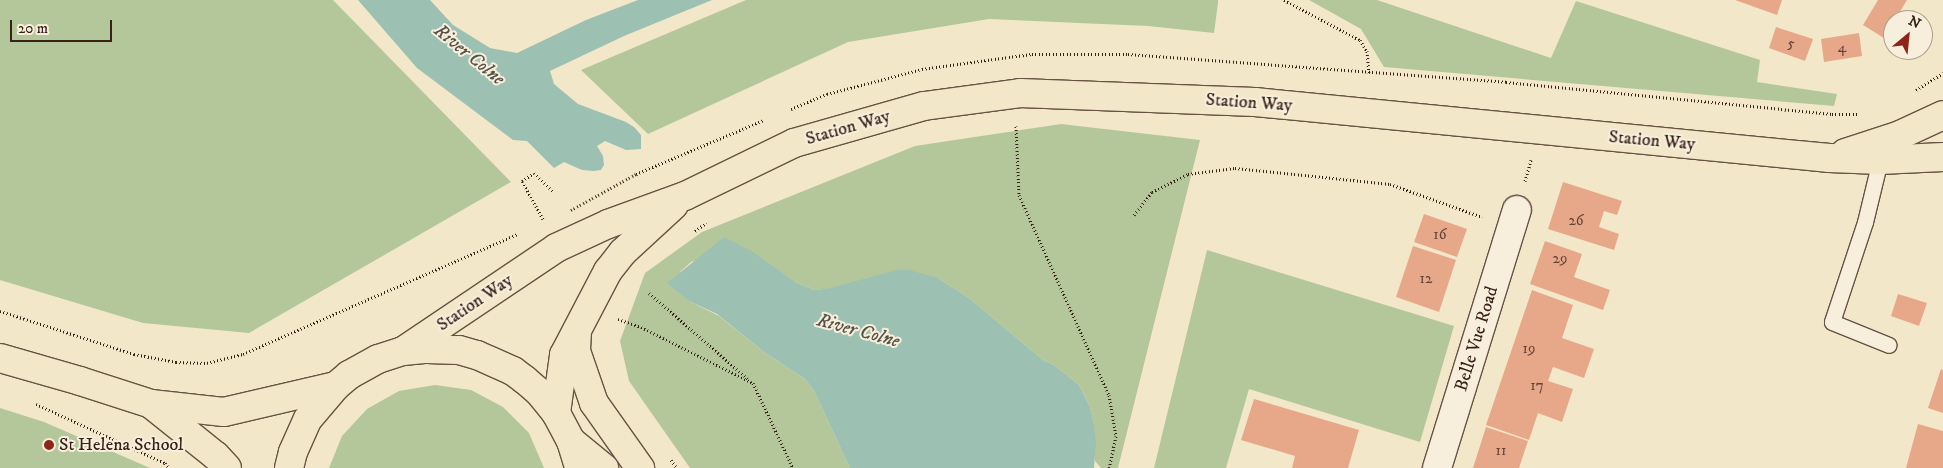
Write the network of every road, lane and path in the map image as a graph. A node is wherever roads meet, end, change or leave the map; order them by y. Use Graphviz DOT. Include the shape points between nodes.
graph roads {
  1 [pos="1284,0"];
  2 [pos="1354,72"];
  3 [pos="1369,73"];
  4 [pos="1943,73"];
  5 [pos="1914,91"];
  6 [pos="1020,93"];
  7 [pos="1864,114"];
  8 [pos="1943,115"];
  9 [pos="1016,125"];
  10 [pos="1006,127"];
  11 [pos="1540,131"];
  12 [pos="1943,157"];
  13 [pos="1829,158"];
  14 [pos="1880,160"];
  15 [pos="636,174"];
  16 [pos="554,192"];
  17 [pos="685,196"];
  18 [pos="540,213"];
  19 [pos="562,214"];
  20 [pos="1134,215"];
  21 [pos="1514,219"];
  22 [pos="709,222"];
  23 [pos="522,232"];
  24 [pos="693,232"];
  25 [pos="649,293"];
  26 [pos="0,311"];
  27 [pos="615,318"];
  28 [pos="578,327"];
  29 [pos="1889,345"];
  30 [pos="403,352"];
  31 [pos="0,358"];
  32 [pos="752,383"];
  33 [pos="336,386"];
  34 [pos="29,400"];
  35 [pos="151,404"];
  36 [pos="556,413"];
  37 [pos="571,441"];
  38 [pos="169,468"];
  39 [pos="227,468"];
  40 [pos="289,468"];
  41 [pos="579,468"];
  42 [pos="604,468"];
  43 [pos="640,468"];
  44 [pos="793,468"];
  45 [pos="1109,468"];
  46 [pos="1437,468"];
  1 -- 3 [label="path" via="1360,40 1367,51"];
  2 -- 3 [label="path"];
  3 -- 7 [label="path" via="1506,82 1832,114"];
  4 -- 5 [label="path"];
  6 -- 9 [label="path"];
  6 -- 11 [label="main road, Station Way" via="1255,102"];
  6 -- 17 [label="main road, Station Way" via="924,106 794,143"];
  8 -- 13 [label="main road, Station Way" via="1900,135"];
  9 -- 10 [label="path"];
  9 -- 45 [label="path" via="1018,195 1109,395 1116,436"];
  11 -- 13 [label="main road, Station Way"];
  11 -- 21 [label="path"];
  12 -- 14 [label="main road, Station Way"];
  13 -- 14 [label="main road, Station Way"];
  14 -- 29 [label="lane" via="1865,222 1832,322"];
  15 -- 19 [label="path, bridge"];
  16 -- 18 [label="path" via="534,173 522,181"];
  17 -- 28 [label="main road, Station Way" via="623,252 608,271"];
  17 -- 30 [label="main road, Station Way" via="608,224 556,248"];
  20 -- 21 [label="path" via="1152,192 1188,174 1235,168 1390,184"];
  21 -- 46 [label="street, Belle Vue Road"];
  22 -- 24 [label="path"];
  23 -- 26 [label="path" via="243,354 207,363 176,362 134,354"];
  25 -- 32 [label="path"];
  27 -- 32 [label="path" via="640,327"];
  28 -- 36 [label="main road, Station Way" via="564,355"];
  28 -- 43 [label="main road" via="576,351 594,403"];
  30 -- 33 [label="main road" via="364,366"];
  30 -- 36 [label="main road" via="445,349 487,358 526,380"];
  31 -- 35 [label="main road"];
  32 -- 44 [label="path"];
  33 -- 35 [label="main road" via="224,412"];
  33 -- 40 [label="main road" via="308,419"];
  34 -- 38 [label="path"];
  35 -- 39 [label="main road"];
  36 -- 37 [label="main road"];
  37 -- 41 [label="main road"];
  37 -- 42 [label="main road"];
}
